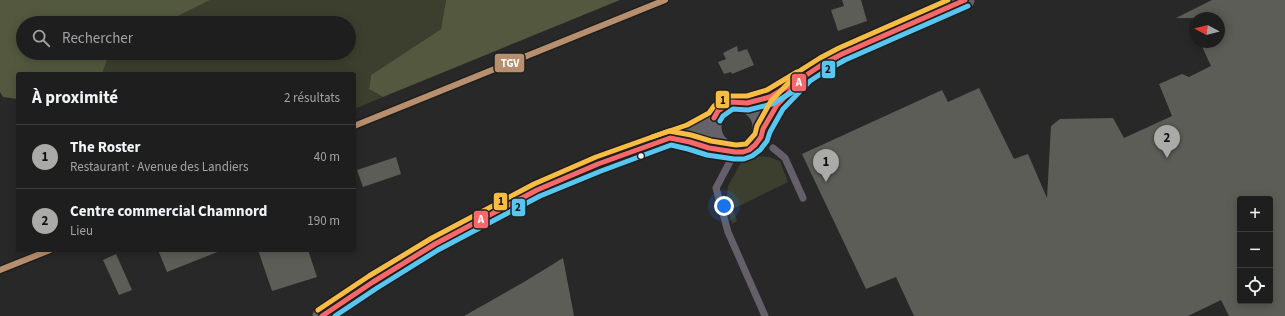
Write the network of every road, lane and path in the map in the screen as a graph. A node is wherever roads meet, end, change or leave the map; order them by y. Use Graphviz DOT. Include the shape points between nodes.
graph roads {
  1 [pos="965,0"];
  2 [pos="805,76"];
  3 [pos="747,103"];
  4 [pos="714,118"];
  5 [pos="763,129"];
  6 [pos="670,138"];
  7 [pos="773,148"];
  8 [pos="731,152"];
  9 [pos="803,198"];
  10 [pos="322,316"];
  11 [pos="765,316"];
  1 -- 2 [label="main road" via="842,54"];
  2 -- 3 [label="main road" via="770,97"];
  2 -- 5 [label="main road" via="777,105"];
  3 -- 4 [label="main road" via="731,102 718,111"];
  3 -- 5 [label="main road" via="759,114"];
  4 -- 6 [label="main road"];
  4 -- 8 [label="main road" via="714,137 720,145"];
  5 -- 8 [label="main road" via="761,137 749,150"];
  6 -- 8 [label="main road"];
  6 -- 10 [label="main road" via="598,164 537,190 435,244"];
  7 -- 9 [label="lane" via="785,158"];
  8 -- 11 [label="lane" via="716,188 728,232"];
}
